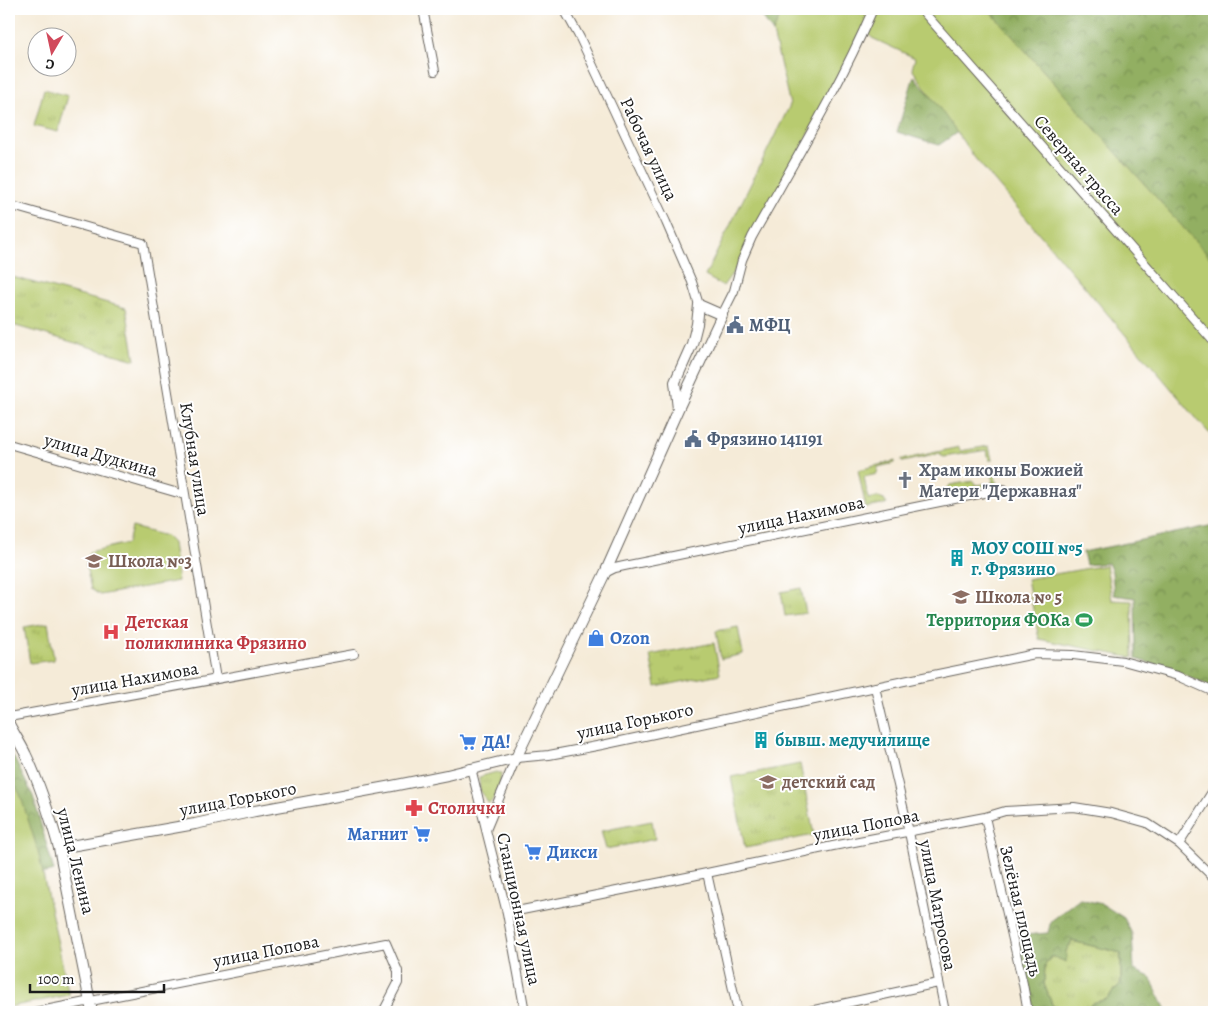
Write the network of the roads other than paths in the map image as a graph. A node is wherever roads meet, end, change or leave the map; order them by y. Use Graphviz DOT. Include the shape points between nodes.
graph roads {
  1 [pos="422,9"];
  2 [pos="564,9"];
  3 [pos="873,9"];
  4 [pos="921,9"];
  5 [pos="435,71"];
  6 [pos="9,205"];
  7 [pos="700,304"];
  8 [pos="722,315"];
  9 [pos="1214,342"];
  10 [pos="678,409"];
  11 [pos="9,444"];
  12 [pos="1004,490"];
  13 [pos="186,494"];
  14 [pos="605,573"];
  15 [pos="354,654"];
  16 [pos="216,679"];
  17 [pos="875,687"];
  18 [pos="1214,692"];
  19 [pos="9,717"];
  20 [pos="9,724"];
  21 [pos="516,758"];
  22 [pos="471,768"];
  23 [pos="1214,789"];
  24 [pos="985,817"];
  25 [pos="486,830"];
  26 [pos="909,832"];
  27 [pos="1178,844"];
  28 [pos="59,848"];
  29 [pos="707,873"];
  30 [pos="1214,878"];
  31 [pos="507,913"];
  32 [pos="938,983"];
  33 [pos="90,1001"];
  34 [pos="35,1012"];
  35 [pos="92,1012"];
  36 [pos="383,1012"];
  37 [pos="525,1012"];
  38 [pos="738,1012"];
  39 [pos="805,1012"];
  40 [pos="945,1012"];
  41 [pos="1028,1012"];
  1 -- 5 [label="street"];
  2 -- 7 [label="street, Рабочая улица" via="666,222"];
  3 -- 8 [label="street" via="832,94 752,237 734,291"];
  4 -- 9 [label="street, Северная трасса"];
  6 -- 13 [label="street, Клубная улица" via="143,244"];
  7 -- 8 [label="street"];
  7 -- 10 [label="street" via="692,344 675,382"];
  8 -- 10 [label="street"];
  10 -- 14 [label="street"];
  11 -- 13 [label="street, улица Дудкина"];
  12 -- 14 [label="street, улица Нахимова" via="624,566"];
  13 -- 16 [label="street, Клубная улица"];
  14 -- 21 [label="street"];
  15 -- 16 [label="street, улица Нахимова"];
  16 -- 19 [label="street, улица Нахимова"];
  17 -- 18 [label="street, улица Горького" via="1035,654 1064,654 1123,661 1178,676"];
  17 -- 21 [label="street, улица Горького" via="602,745"];
  17 -- 26 [label="street, улица Матросова"];
  20 -- 28 [label="street, улица Ленина" via="34,772"];
  21 -- 22 [label="street, улица Горького"];
  21 -- 25 [label="street, Станционная улица"];
  22 -- 25 [label="street"];
  22 -- 28 [label="street, улица Горького" via="392,786"];
  23 -- 27 [label="street"];
  24 -- 26 [label="street, улица Попова"];
  24 -- 27 [label="street, улица Попова" via="1005,811 1074,807 1147,823"];
  24 -- 41 [label="street, Зелёная площадь"];
  25 -- 31 [label="street, Станционная улица"];
  26 -- 29 [label="street, улица Попова"];
  26 -- 32 [label="street, улица Матросова"];
  27 -- 30 [label="street, улица Попова"];
  28 -- 33 [label="street, улица Ленина"];
  29 -- 31 [label="street, улица Попова"];
  29 -- 38 [label="street"];
  31 -- 37 [label="street, Станционная улица"];
  32 -- 39 [label="street"];
  32 -- 40 [label="street, улица Матросова"];
  33 -- 34 [label="street, улица Попова"];
  33 -- 35 [label="street, улица Ленина"];
  33 -- 36 [label="street, улица Попова" via="386,943 398,971 398,983"];
}
